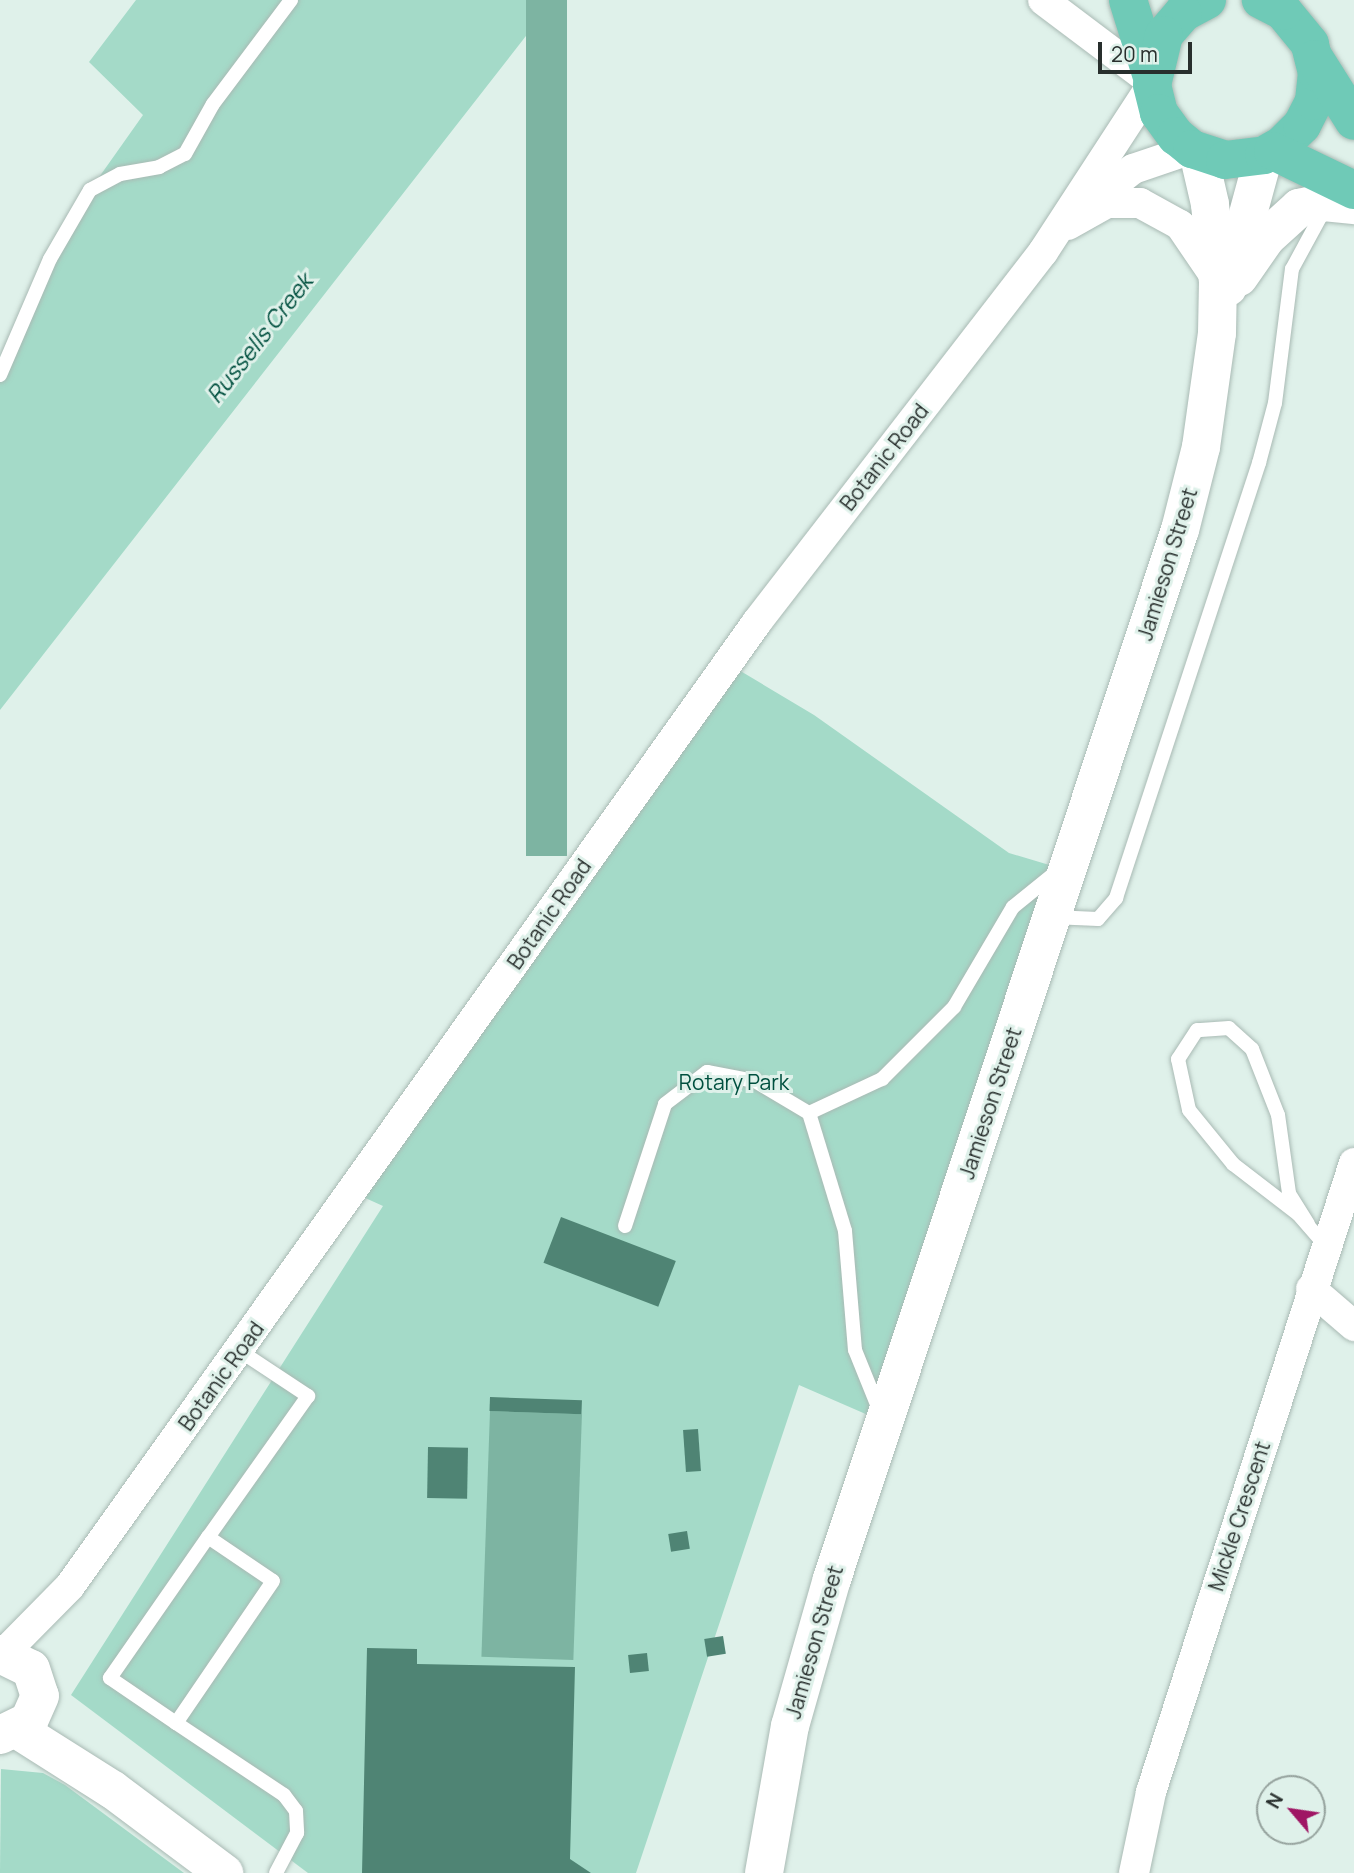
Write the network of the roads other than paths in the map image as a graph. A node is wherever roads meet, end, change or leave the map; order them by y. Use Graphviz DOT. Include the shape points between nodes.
graph roads {
  1 [pos="291,0"];
  2 [pos="1043,0"];
  3 [pos="1128,0"];
  4 [pos="1207,0"];
  5 [pos="1261,0"];
  6 [pos="1303,0"];
  7 [pos="1312,51"];
  8 [pos="1152,81"];
  9 [pos="1354,121"];
  10 [pos="1195,151"];
  11 [pos="1268,153"];
  12 [pos="1352,199"];
  13 [pos="1068,225"];
  14 [pos="1043,252"];
  15 [pos="1220,305"];
  16 [pos="0,375"];
  17 [pos="1070,860"];
  18 [pos="1051,917"];
  19 [pos="809,1113"];
  20 [pos="1354,1163"];
  21 [pos="625,1226"];
  22 [pos="1317,1235"];
  23 [pos="1311,1289"];
  24 [pos="1354,1326"];
  25 [pos="240,1350"];
  26 [pos="884,1422"];
  27 [pos="208,1537"];
  28 [pos="18,1668"];
  29 [pos="177,1723"];
  30 [pos="9,1733"];
  31 [pos="113,1790"];
  32 [pos="224,1873"];
  33 [pos="276,1873"];
  34 [pos="764,1873"];
  35 [pos="1134,1873"];
  1 -- 16 [label="lane" via="213,104 185,154 159,167 120,174 90,190 50,259"];
  2 -- 8 [label="street"];
  3 -- 8 [label="main road"];
  4 -- 8 [label="main road" via="1172,23 1157,48"];
  5 -- 7 [label="main road" via="1283,11"];
  6 -- 7 [label="street"];
  7 -- 9 [label="main road"];
  7 -- 11 [label="main road" via="1317,87 1309,114"];
  8 -- 10 [label="main road" via="1166,125"];
  8 -- 14 [label="street, Botanic Road"];
  10 -- 11 [label="main road" via="1225,160"];
  10 -- 13 [label="street, Botanic Road" via="1133,169"];
  10 -- 15 [label="street, Jamieson Street" via="1210,204"];
  11 -- 12 [label="main road"];
  11 -- 15 [label="street, Jamieson Street"];
  12 -- 15 [label="street" via="1307,205 1287,216 1257,249"];
  12 -- 18 [label="lane" via="1321,214 1298,251 1275,403 1259,463 1116,898 1098,919"];
  13 -- 14 [label="street, Botanic Road"];
  13 -- 15 [label="street" via="1118,201 1154,208 1193,238"];
  14 -- 25 [label="street, Botanic Road" via="757,622"];
  15 -- 17 [label="street, Jamieson Street" via="1201,447 1180,530"];
  17 -- 18 [label="street, Jamieson Street"];
  17 -- 19 [label="lane" via="1013,907 954,1007 882,1079"];
  18 -- 26 [label="street, Jamieson Street"];
  19 -- 21 [label="lane" via="755,1081 707,1072 665,1104"];
  19 -- 26 [label="lane" via="845,1231 855,1350"];
  20 -- 22 [label="street, Mickle Crescent"];
  22 -- 22 [label="lane" via="1233,1164 1189,1110 1178,1059 1197,1030 1229,1028 1252,1049 1278,1115 1289,1193"];
  22 -- 23 [label="street, Mickle Crescent"];
  23 -- 24 [label="street"];
  23 -- 35 [label="street, Mickle Crescent" via="1151,1792"];
  25 -- 27 [label="lane" via="308,1396"];
  25 -- 28 [label="street, Botanic Road" via="70,1586"];
  26 -- 34 [label="street, Jamieson Street" via="790,1726"];
  27 -- 29 [label="lane" via="273,1581"];
  27 -- 29 [label="lane" via="110,1678"];
  28 -- 30 [label="street" via="29,1721"];
  28 -- 31 [label="street"];
  29 -- 33 [label="lane" via="284,1795 296,1811 297,1833"];
  30 -- 31 [label="street"];
  31 -- 32 [label="street"];
}
